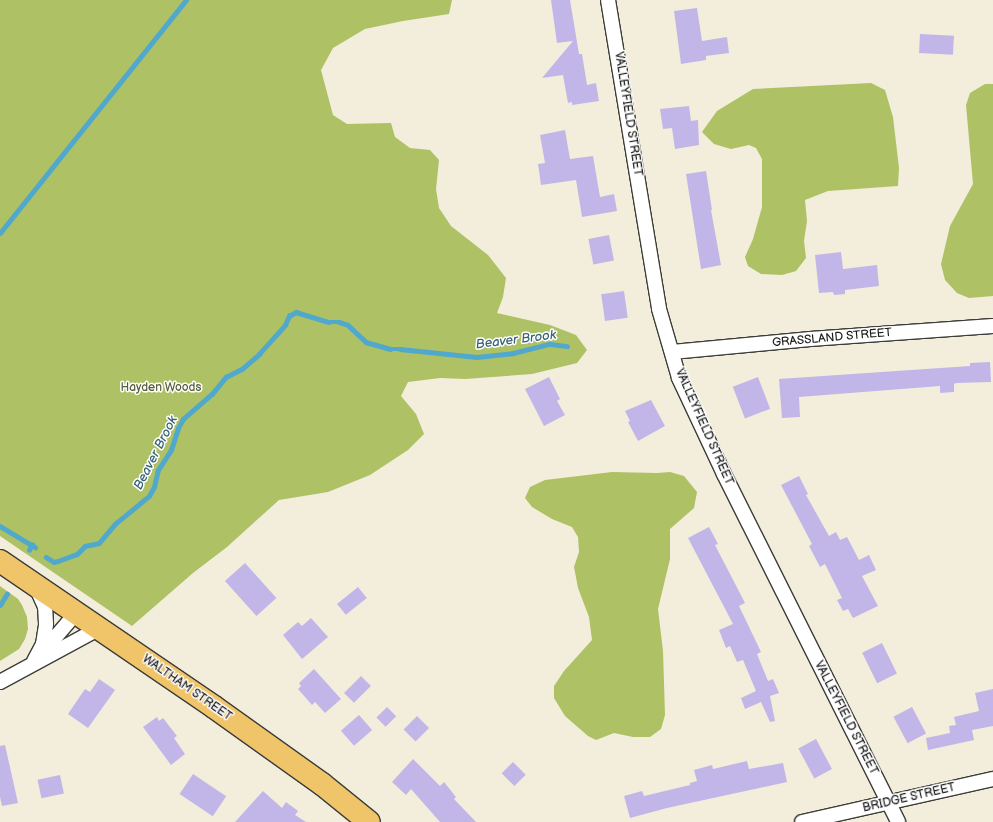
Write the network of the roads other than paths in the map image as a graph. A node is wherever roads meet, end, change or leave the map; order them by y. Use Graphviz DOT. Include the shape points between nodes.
graph roads {
  1 [pos="608,0"];
  2 [pos="993,326"];
  3 [pos="672,352"];
  4 [pos="0,561"];
  5 [pos="34,584"];
  6 [pos="77,612"];
  7 [pos="100,628"];
  8 [pos="34,661"];
  9 [pos="23,670"];
  10 [pos="0,682"];
  11 [pos="993,779"];
  12 [pos="889,802"];
  13 [pos="369,822"];
  14 [pos="802,822"];
  15 [pos="898,822"];
  1 -- 3 [label="street, VALLEYFIELD STREET" via="659,309"];
  2 -- 3 [label="street, GRASSLAND STREET"];
  3 -- 12 [label="street, VALLEYFIELD STREET" via="680,378 724,474"];
  4 -- 5 [label="main road, WALTHAM STREET"];
  5 -- 6 [label="main road, WALTHAM STREET"];
  5 -- 8 [label="street" via="44,603 46,624 43,644"];
  6 -- 7 [label="main road, WALTHAM STREET"];
  6 -- 8 [label="street"];
  7 -- 9 [label="street"];
  7 -- 13 [label="main road, WALTHAM STREET" via="322,784"];
  8 -- 9 [label="street"];
  9 -- 10 [label="street"];
  11 -- 12 [label="street, BRIDGE STREET"];
  12 -- 14 [label="street, BRIDGE STREET"];
  12 -- 15 [label="street, VALLEYFIELD STREET"];
}
